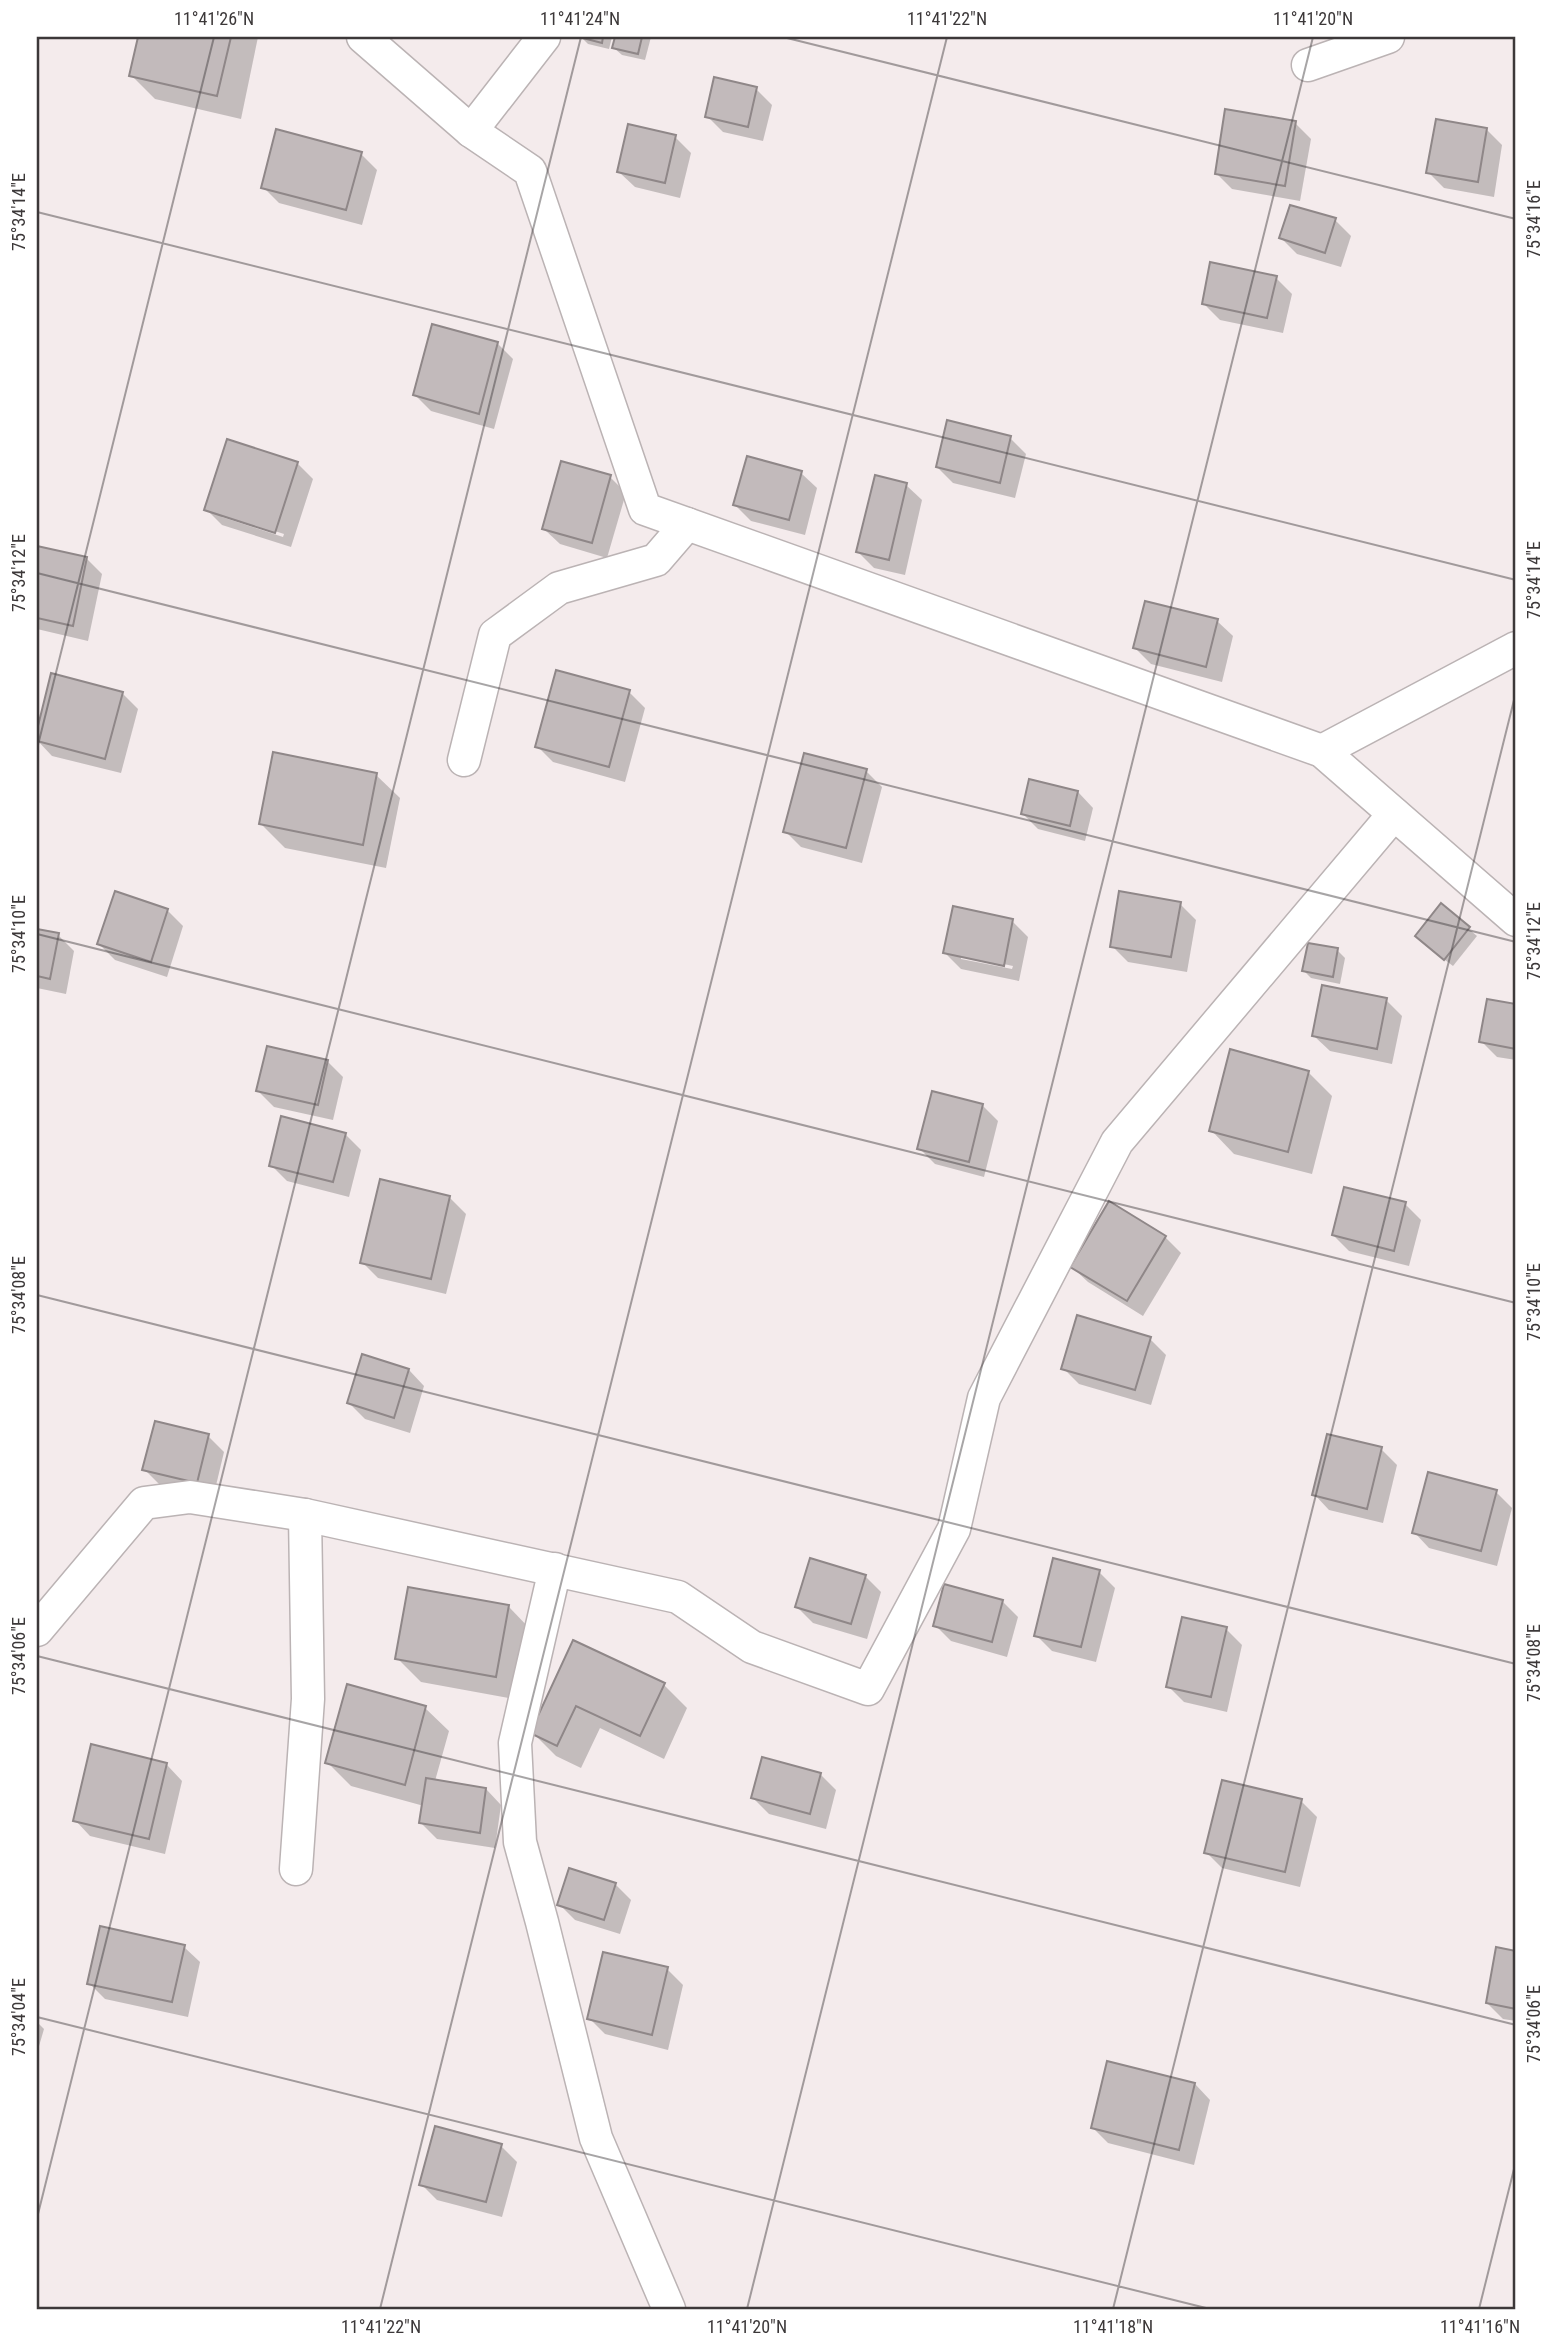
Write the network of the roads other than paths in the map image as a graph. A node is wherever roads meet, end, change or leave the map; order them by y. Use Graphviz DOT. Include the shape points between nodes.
graph roads {
  1 [pos="363,37"];
  2 [pos="544,37"];
  3 [pos="1388,37"];
  4 [pos="1308,65"];
  5 [pos="471,131"];
  6 [pos="687,524"];
  7 [pos="1516,648"];
  8 [pos="1322,751"];
  9 [pos="464,760"];
  10 [pos="1394,814"];
  11 [pos="1516,920"];
  12 [pos="305,1515"];
  13 [pos="555,1569"];
  14 [pos="37,1630"];
  15 [pos="296,1869"];
  16 [pos="669,2309"];
  1 -- 5 [label="street"];
  2 -- 5 [label="street"];
  3 -- 4 [label="street"];
  5 -- 6 [label="street" via="530,171 645,509"];
  6 -- 8 [label="street"];
  6 -- 9 [label="street" via="656,560 559,588 495,635"];
  7 -- 8 [label="street"];
  8 -- 10 [label="street"];
  10 -- 11 [label="street"];
  10 -- 13 [label="street" via="1117,1142 984,1398 954,1529 868,1689 752,1647 678,1597"];
  12 -- 13 [label="street"];
  12 -- 14 [label="street" via="190,1497 144,1503"];
  12 -- 15 [label="street" via="308,1699"];
  13 -- 16 [label="street" via="515,1743 520,1842 596,2138"];
}
